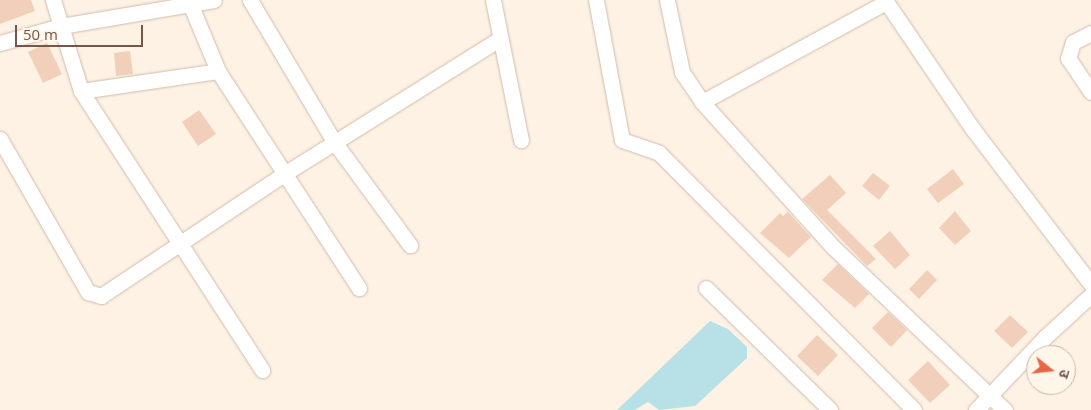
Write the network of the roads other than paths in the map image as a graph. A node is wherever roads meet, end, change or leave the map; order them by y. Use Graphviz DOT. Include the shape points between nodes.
graph roads {
  1 [pos="53,0"];
  2 [pos="214,0"];
  3 [pos="250,0"];
  4 [pos="493,0"];
  5 [pos="596,0"];
  6 [pos="667,0"];
  7 [pos="885,1"];
  8 [pos="191,6"];
  9 [pos="61,26"];
  10 [pos="1091,32"];
  11 [pos="498,40"];
  12 [pos="0,43"];
  13 [pos="218,71"];
  14 [pos="80,91"];
  15 [pos="1091,92"];
  16 [pos="702,102"];
  17 [pos="0,139"];
  18 [pos="521,140"];
  19 [pos="335,143"];
  20 [pos="284,174"];
  21 [pos="180,245"];
  22 [pos="410,245"];
  23 [pos="1091,284"];
  24 [pos="358,288"];
  25 [pos="706,288"];
  26 [pos="1091,296"];
  27 [pos="262,370"];
  28 [pos="988,395"];
  29 [pos="830,410"];
  30 [pos="914,410"];
  31 [pos="976,410"];
  32 [pos="1005,410"];
  1 -- 9 [label="street"];
  2 -- 8 [label="street"];
  3 -- 19 [label="street"];
  4 -- 11 [label="street"];
  5 -- 30 [label="street" via="622,140 660,153"];
  6 -- 16 [label="street" via="682,72"];
  7 -- 16 [label="street"];
  7 -- 23 [label="street" via="972,128"];
  8 -- 9 [label="street"];
  8 -- 13 [label="street"];
  9 -- 12 [label="street"];
  9 -- 14 [label="street"];
  10 -- 15 [label="street" via="1073,42 1068,58"];
  11 -- 18 [label="street"];
  11 -- 19 [label="street"];
  13 -- 14 [label="street"];
  13 -- 20 [label="street"];
  14 -- 21 [label="street"];
  16 -- 28 [label="street" via="833,247"];
  17 -- 21 [label="street" via="88,292 94,296 109,292"];
  19 -- 20 [label="street"];
  19 -- 22 [label="street"];
  20 -- 21 [label="street"];
  20 -- 24 [label="street"];
  21 -- 27 [label="street"];
  25 -- 29 [label="street"];
  26 -- 28 [label="street"];
  28 -- 31 [label="street"];
  28 -- 32 [label="street"];
}
